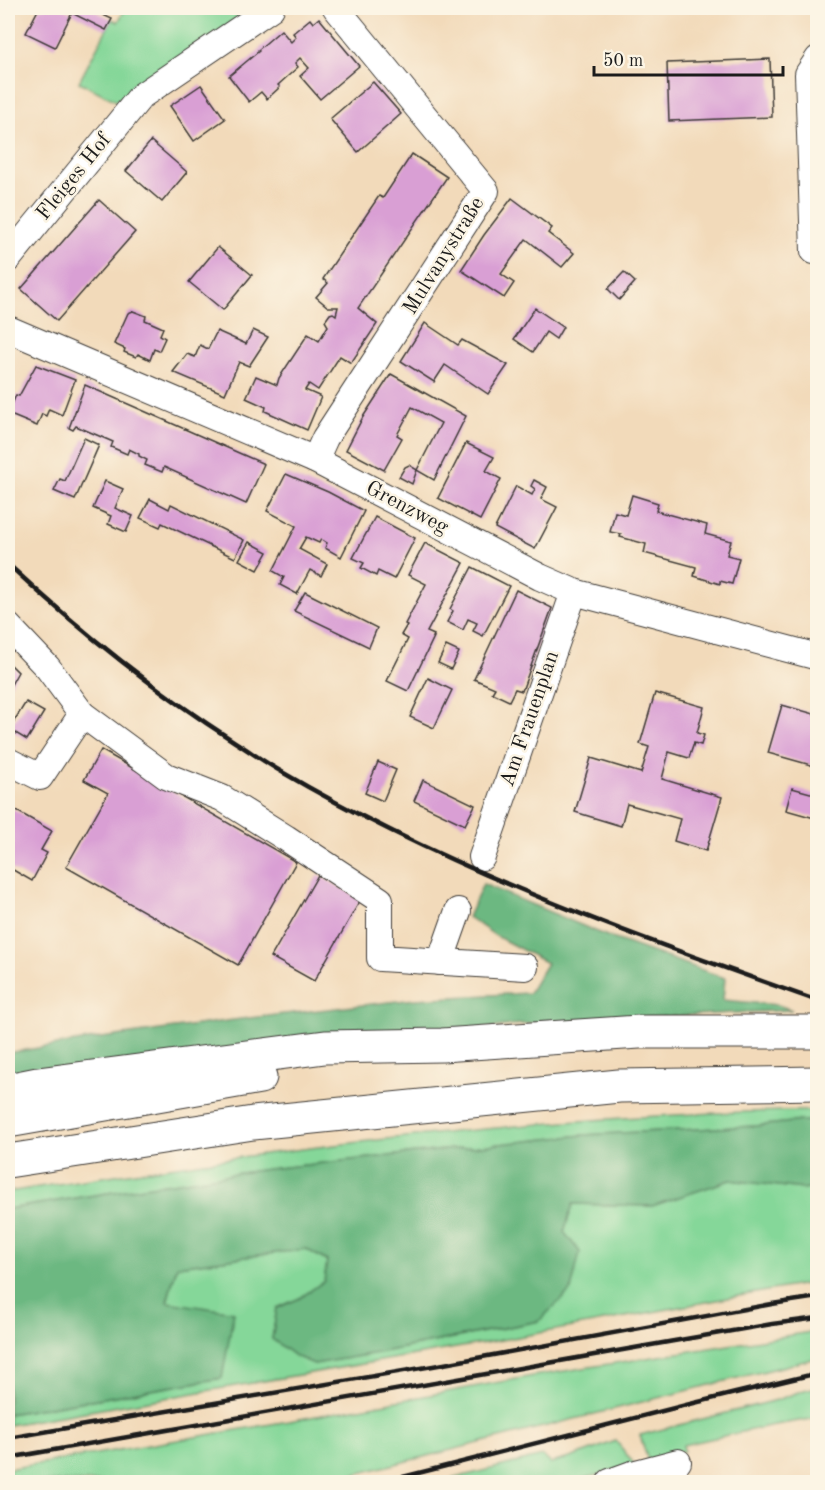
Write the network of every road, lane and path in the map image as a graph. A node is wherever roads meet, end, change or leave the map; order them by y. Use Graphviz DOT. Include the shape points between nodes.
graph roads {
  1 [pos="271,8"];
  2 [pos="336,8"];
  3 [pos="818,59"];
  4 [pos="818,250"];
  5 [pos="8,259"];
  6 [pos="8,329"];
  7 [pos="315,460"];
  8 [pos="574,592"];
  9 [pos="8,626"];
  10 [pos="818,657"];
  11 [pos="82,714"];
  12 [pos="8,761"];
  13 [pos="484,851"];
  14 [pos="458,911"];
  15 [pos="440,962"];
  16 [pos="525,968"];
  17 [pos="818,1032"];
  18 [pos="442,1045"];
  19 [pos="818,1083"];
  20 [pos="8,1090"];
  21 [pos="8,1120"];
  22 [pos="8,1161"];
  23 [pos="678,1462"];
  24 [pos="610,1482"];
  1 -- 5 [label="street, Fleiges Hof" via="141,96"];
  2 -- 7 [label="street, Mulvanystraße" via="486,191"];
  3 -- 4 [label="street" via="808,74 814,251"];
  6 -- 7 [label="street, Grenzweg"];
  7 -- 8 [label="street, Grenzweg"];
  8 -- 10 [label="street, Grenzweg"];
  8 -- 13 [label="street, Am Frauenplan"];
  9 -- 11 [label="street" via="48,668"];
  11 -- 12 [label="street" via="40,777"];
  11 -- 15 [label="street" via="165,776 222,798 381,900 380,958"];
  14 -- 15 [label="street"];
  15 -- 16 [label="street"];
  17 -- 18 [label="highway" via="639,1032"];
  18 -- 20 [label="highway" via="325,1047"];
  18 -- 21 [label="highway"];
  19 -- 22 [label="highway" via="619,1086 253,1123"];
  23 -- 24 [label="street"];
}
